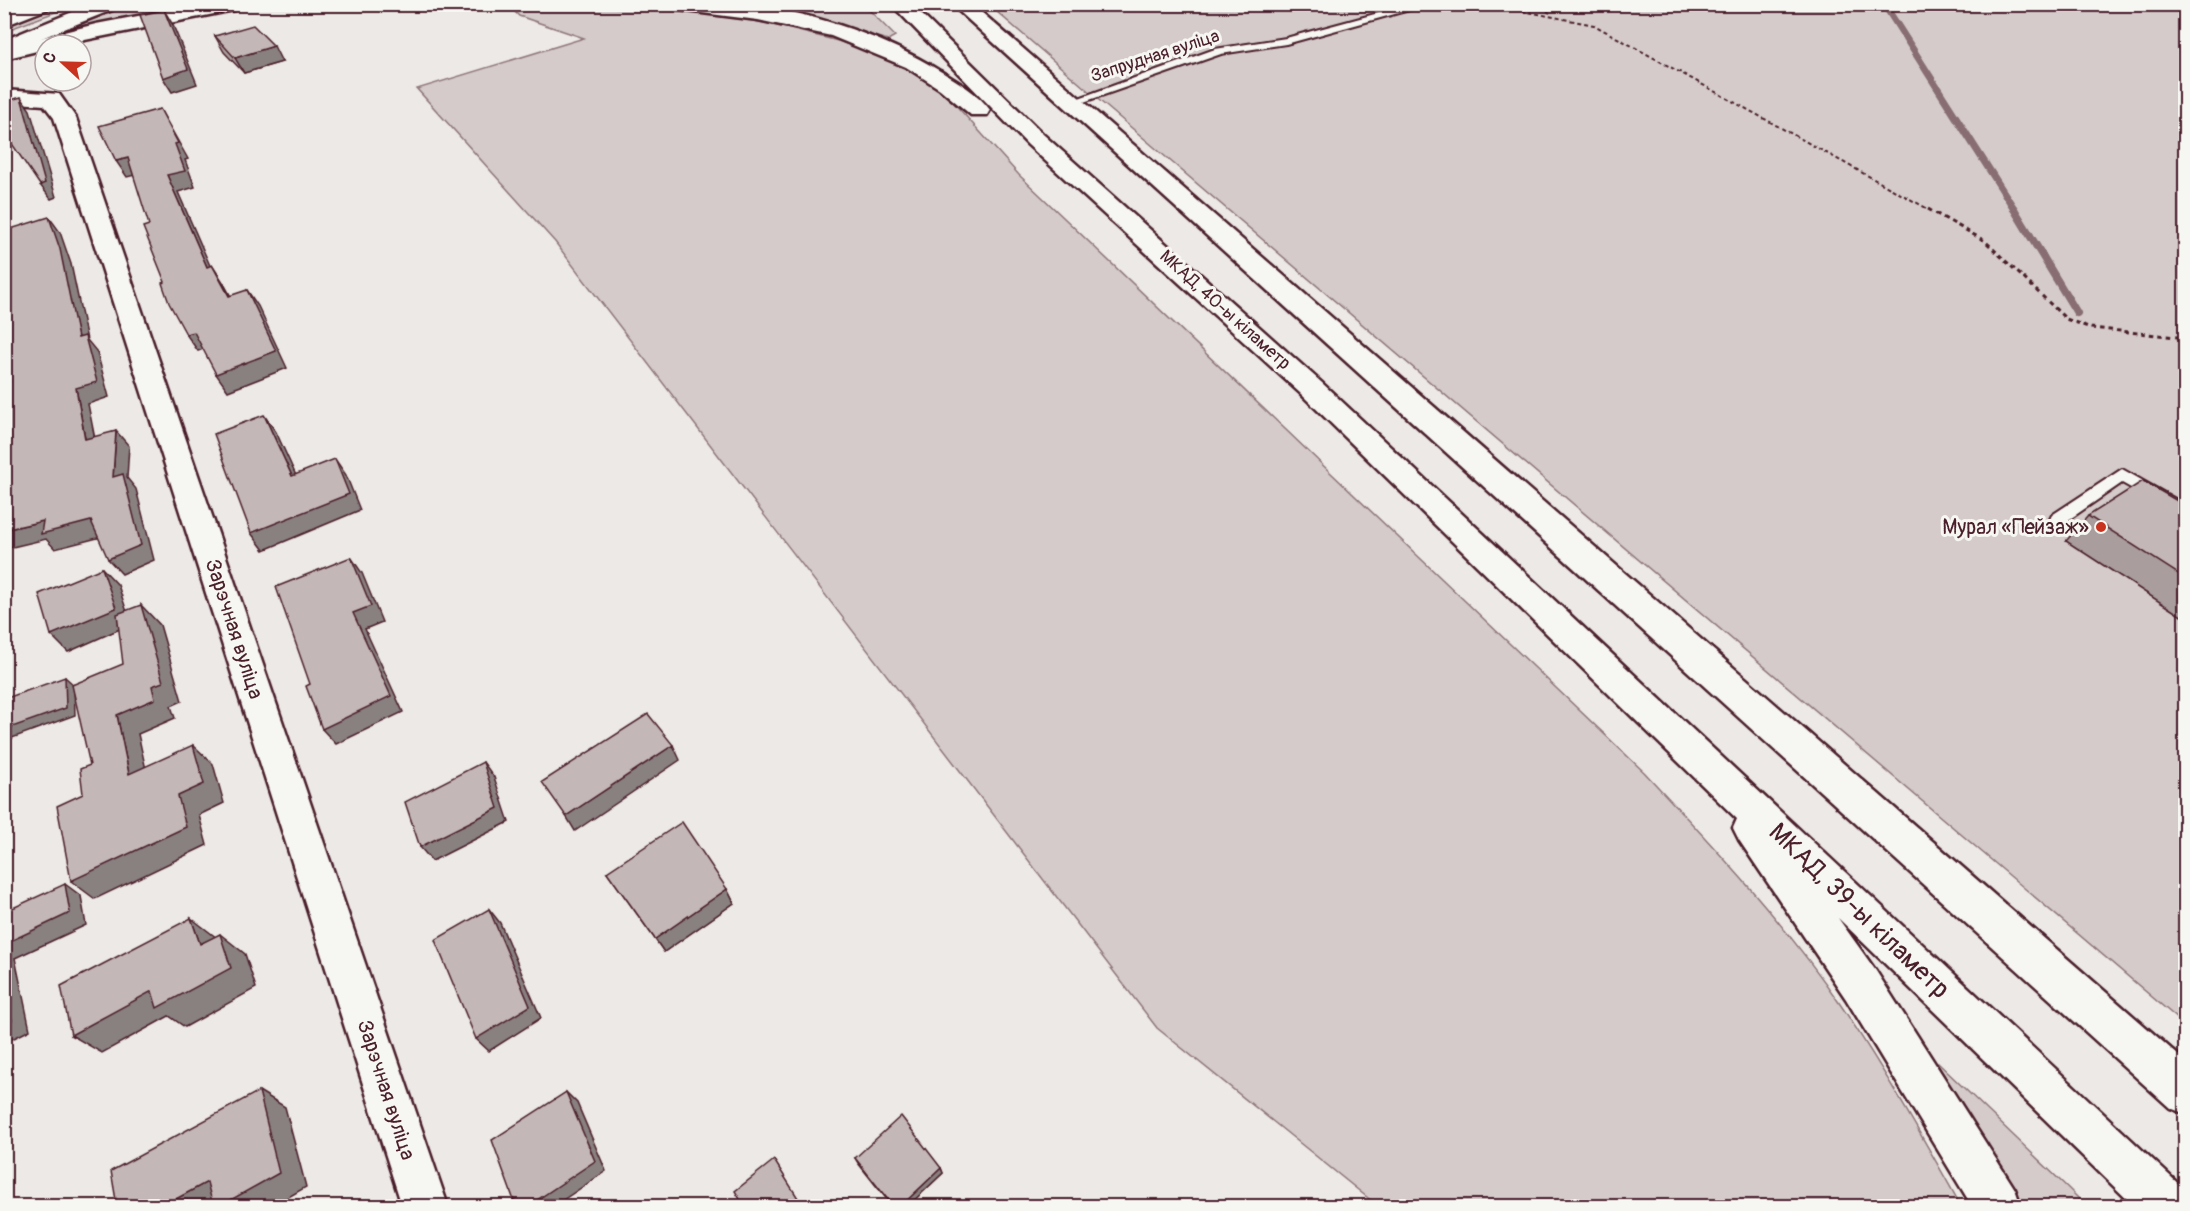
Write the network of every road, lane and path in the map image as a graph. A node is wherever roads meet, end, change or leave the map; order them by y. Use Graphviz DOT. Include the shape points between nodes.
graph roads {
  1 [pos="24,4"];
  2 [pos="43,4"];
  3 [pos="110,4"];
  4 [pos="234,4"];
  5 [pos="678,4"];
  6 [pos="900,4"];
  7 [pos="960,4"];
  8 [pos="1426,4"];
  9 [pos="1488,4"];
  10 [pos="1534,4"];
  11 [pos="4,13"];
  12 [pos="1554,15"];
  13 [pos="4,20"];
  14 [pos="4,47"];
  15 [pos="4,53"];
  16 [pos="4,96"];
  17 [pos="1071,103"];
  18 [pos="1036,140"];
  19 [pos="2186,338"];
  20 [pos="2186,513"];
  21 [pos="2058,519"];
  22 [pos="1550,615"];
  23 [pos="1710,768"];
  24 [pos="2186,1092"];
  25 [pos="425,1206"];
  26 [pos="1998,1206"];
  27 [pos="2167,1206"];
  1 -- 11 [label="main road"];
  2 -- 13 [label="main road"];
  3 -- 14 [label="main road"];
  4 -- 15 [label="main road" via="96,30"];
  5 -- 18 [label="main road" via="778,18 843,34 939,77 985,115"];
  6 -- 18 [label="main road, МКАД, 40-ы кіламетр"];
  7 -- 17 [label="main road"];
  8 -- 17 [label="lane, Запрудная вуліца" via="1286,41 1219,51"];
  9 -- 12 [label="path"];
  10 -- 12 [label="path"];
  12 -- 19 [label="path" via="1594,25 1634,45 1985,241 2066,319 2091,328"];
  16 -- 25 [label="main road, Зарэчная вуліца" via="51,99 65,118"];
  17 -- 24 [label="main road"];
  18 -- 22 [label="main road, МКАД, 40-ы кіламетр" via="1311,388"];
  20 -- 21 [label="lane" via="2122,475"];
  22 -- 23 [label="main road, МКАД, 39-ы кіламетр"];
  23 -- 26 [label="main road" via="1861,985"];
  23 -- 27 [label="main road, МКАД, 39-ы кіламетр"];
}
